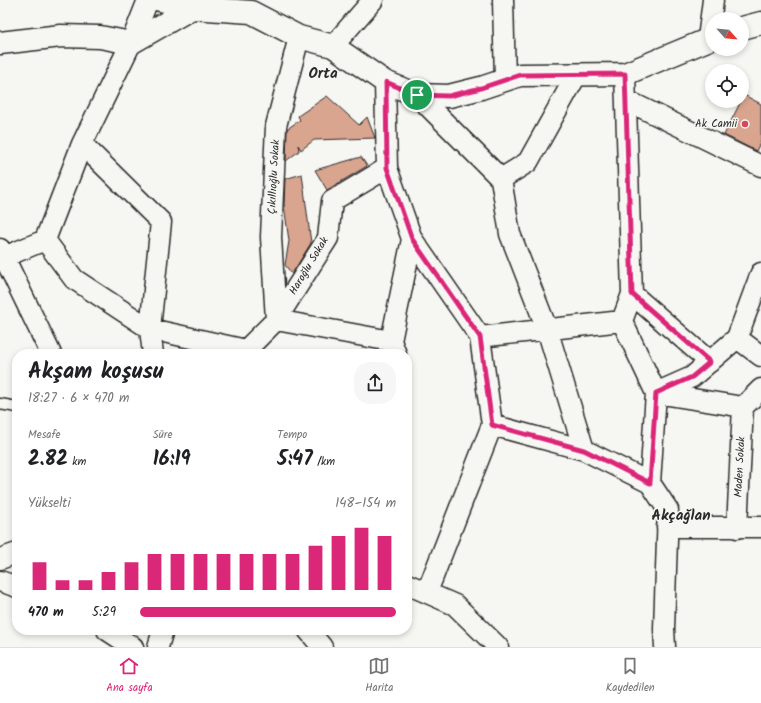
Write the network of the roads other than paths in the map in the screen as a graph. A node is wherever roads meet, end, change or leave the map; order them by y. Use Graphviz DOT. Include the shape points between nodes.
graph roads {
  1 [pos="148,0"];
  2 [pos="156,0"];
  3 [pos="373,0"];
  4 [pos="504,0"];
  5 [pos="713,0"];
  6 [pos="255,6"];
  7 [pos="192,8"];
  8 [pos="712,12"];
  9 [pos="761,23"];
  10 [pos="749,26"];
  11 [pos="299,37"];
  12 [pos="705,40"];
  13 [pos="0,43"];
  14 [pos="131,43"];
  15 [pos="333,46"];
  16 [pos="577,74"];
  17 [pos="625,74"];
  18 [pos="505,80"];
  19 [pos="386,82"];
  20 [pos="417,95"];
  21 [pos="626,100"];
  22 [pos="82,144"];
  23 [pos="761,166"];
  24 [pos="387,168"];
  25 [pos="501,179"];
  26 [pos="412,239"];
  27 [pos="45,240"];
  28 [pos="1,255"];
  29 [pos="761,273"];
  30 [pos="632,294"];
  31 [pos="276,320"];
  32 [pos="622,321"];
  33 [pos="150,329"];
  34 [pos="548,329"];
  35 [pos="480,337"];
  36 [pos="737,338"];
  37 [pos="394,347"];
  38 [pos="48,349"];
  39 [pos="152,349"];
  40 [pos="233,349"];
  41 [pos="248,349"];
  42 [pos="761,356"];
  43 [pos="710,362"];
  44 [pos="761,389"];
  45 [pos="656,393"];
  46 [pos="0,404"];
  47 [pos="12,406"];
  48 [pos="744,406"];
  49 [pos="492,425"];
  50 [pos="584,450"];
  51 [pos="650,483"];
  52 [pos="667,526"];
  53 [pos="761,527"];
  54 [pos="737,528"];
  55 [pos="12,555"];
  56 [pos="0,559"];
  57 [pos="0,581"];
  58 [pos="12,585"];
  59 [pos="412,586"];
  60 [pos="427,592"];
  61 [pos="115,635"];
  62 [pos="162,635"];
  63 [pos="312,635"];
  64 [pos="134,647"];
  65 [pos="158,647"];
  66 [pos="322,647"];
  67 [pos="498,647"];
  68 [pos="665,647"];
  1 -- 14 [label="street"];
  2 -- 7 [label="street"];
  3 -- 15 [label="street"];
  4 -- 18 [label="street"];
  5 -- 8 [label="street"];
  6 -- 7 [label="street"];
  6 -- 11 [label="street"];
  7 -- 14 [label="street"];
  9 -- 10 [label="street"];
  11 -- 15 [label="street"];
  11 -- 31 [label="street, Çıkıllıoğlu Sokak" via="276,126 271,237"];
  12 -- 17 [label="street"];
  13 -- 14 [label="street" via="61,36 100,37"];
  14 -- 22 [label="street"];
  15 -- 19 [label="street"];
  16 -- 17 [label="street"];
  16 -- 18 [label="street" via="520,75"];
  16 -- 25 [label="street" via="528,162"];
  17 -- 21 [label="street"];
  18 -- 20 [label="street" via="449,96"];
  19 -- 20 [label="street"];
  19 -- 24 [label="street"];
  20 -- 25 [label="street"];
  21 -- 23 [label="street"];
  21 -- 30 [label="street"];
  22 -- 27 [label="street"];
  22 -- 33 [label="street" via="161,222"];
  24 -- 26 [label="street"];
  24 -- 31 [label="street, Haroğlu Sokak" via="332,201 328,238"];
  25 -- 34 [label="street" via="510,234"];
  26 -- 35 [label="street"];
  26 -- 37 [label="street"];
  27 -- 28 [label="street"];
  27 -- 33 [label="street" via="74,279"];
  28 -- 38 [label="street"];
  29 -- 36 [label="street"];
  30 -- 32 [label="street"];
  30 -- 43 [label="street"];
  31 -- 37 [label="street"];
  31 -- 41 [label="street"];
  32 -- 34 [label="street"];
  32 -- 45 [label="street"];
  33 -- 39 [label="street"];
  33 -- 40 [label="street"];
  34 -- 35 [label="street"];
  34 -- 50 [label="street"];
  35 -- 49 [label="street"];
  36 -- 42 [label="street"];
  36 -- 43 [label="street"];
  43 -- 45 [label="street" via="692,377"];
  44 -- 48 [label="street"];
  45 -- 48 [label="street"];
  45 -- 51 [label="street"];
  46 -- 47 [label="lane"];
  48 -- 54 [label="street, Maden Sokak"];
  49 -- 50 [label="street"];
  49 -- 60 [label="street"];
  50 -- 51 [label="street"];
  51 -- 52 [label="street" via="668,510"];
  52 -- 54 [label="street"];
  52 -- 68 [label="street"];
  53 -- 54 [label="street"];
  55 -- 56 [label="street"];
  57 -- 58 [label="street"];
  59 -- 60 [label="street"];
  60 -- 67 [label="street" via="456,605"];
  61 -- 64 [label="street"];
  62 -- 65 [label="street"];
  63 -- 66 [label="street"];
}
